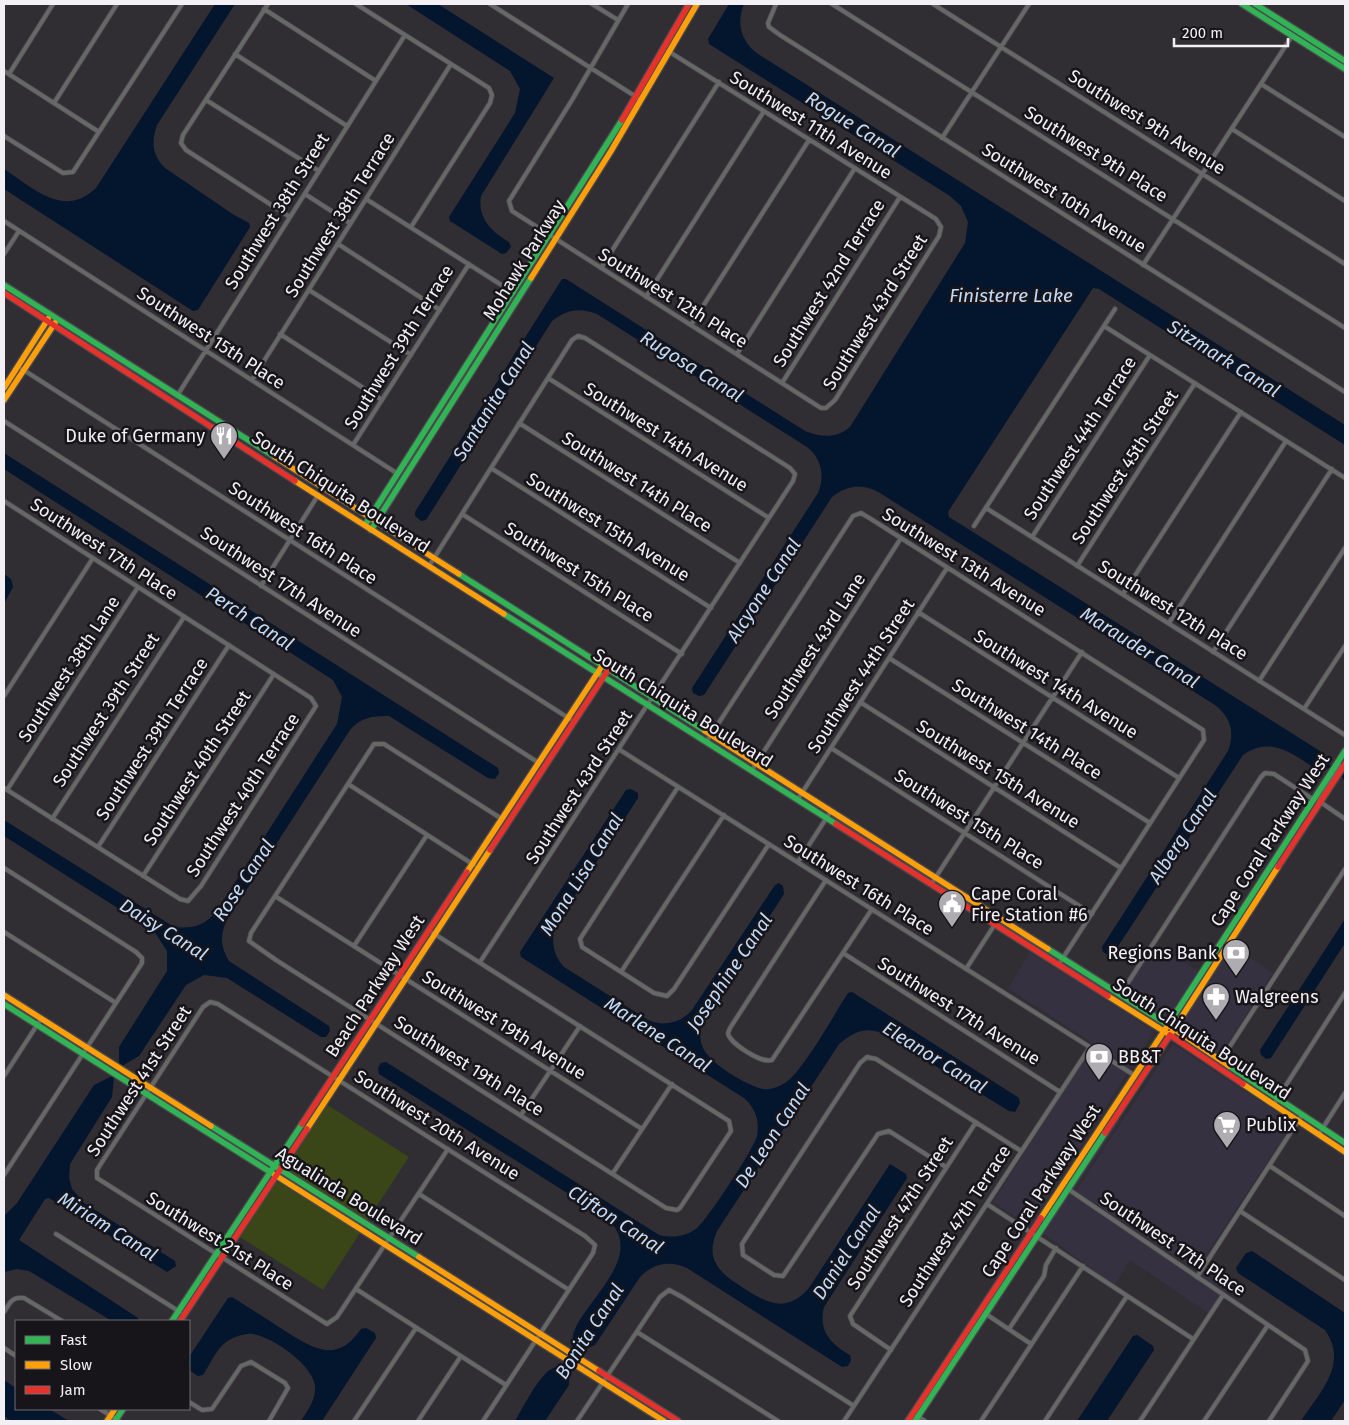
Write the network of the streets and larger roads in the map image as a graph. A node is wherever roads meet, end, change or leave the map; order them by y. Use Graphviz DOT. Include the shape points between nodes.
graph roads {
  1 [pos="53,4"];
  2 [pos="117,4"];
  3 [pos="182,4"];
  4 [pos="268,4"];
  5 [pos="356,4"];
  6 [pos="490,4"];
  7 [pos="592,4"];
  8 [pos="628,4"];
  9 [pos="689,4"];
  10 [pos="698,4"];
  11 [pos="776,4"];
  12 [pos="832,4"];
  13 [pos="933,4"];
  14 [pos="1029,4"];
  15 [pos="1242,4"];
  16 [pos="1254,4"];
  17 [pos="264,9"];
  18 [pos="618,20"];
  19 [pos="1294,33"];
  20 [pos="405,35"];
  21 [pos="1001,47"];
  22 [pos="664,48"];
  23 [pos="670,52"];
  24 [pos="235,54"];
  25 [pos="1345,61"];
  26 [pos="451,64"];
  27 [pos="591,68"];
  28 [pos="1345,68"];
  29 [pos="4,71"];
  30 [pos="8,74"];
  31 [pos="376,81"];
  32 [pos="719,82"];
  33 [pos="1261,84"];
  34 [pos="972,92"];
  35 [pos="636,96"];
  36 [pos="206,100"];
  37 [pos="641,100"];
  38 [pos="54,103"];
  39 [pos="764,112"];
  40 [pos="348,126"];
  41 [pos="1232,129"];
  42 [pos="99,132"];
  43 [pos="4,136"];
  44 [pos="1345,137"];
  45 [pos="942,138"];
  46 [pos="809,140"];
  47 [pos="855,168"];
  48 [pos="319,171"];
  49 [pos="1202,174"];
  50 [pos="305,194"];
  51 [pos="900,197"];
  52 [pos="366,198"];
  53 [pos="1345,201"];
  54 [pos="290,217"];
  55 [pos="1173,219"];
  56 [pos="4,221"];
  57 [pos="350,223"];
  58 [pos="941,227"];
  59 [pos="411,228"];
  60 [pos="19,231"];
  61 [pos="549,236"];
  62 [pos="555,240"];
  63 [pos="338,244"];
  64 [pos="4,254"];
  65 [pos="469,264"];
  66 [pos="1345,264"];
  67 [pos="1144,265"];
  68 [pos="600,268"];
  69 [pos="4,285"];
  70 [pos="309,290"];
  71 [pos="4,293"];
  72 [pos="516,295"];
  73 [pos="646,297"];
  74 [pos="1115,309"];
  75 [pos="440,310"];
  76 [pos="49,318"];
  77 [pos="57,319"];
  78 [pos="53,325"];
  79 [pos="691,325"];
  80 [pos="1104,326"];
  81 [pos="1345,328"];
  82 [pos="280,334"];
  83 [pos="205,350"];
  84 [pos="737,354"];
  85 [pos="411,355"];
  86 [pos="1150,355"];
  87 [pos="18,366"];
  88 [pos="24,370"];
  89 [pos="548,378"];
  90 [pos="252,380"];
  91 [pos="782,383"];
  92 [pos="1195,383"];
  93 [pos="4,388"];
  94 [pos="1345,392"];
  95 [pos="175,399"];
  96 [pos="4,400"];
  97 [pos="382,400"];
  98 [pos="826,408"];
  99 [pos="1241,412"];
  100 [pos="4,421"];
  101 [pos="519,423"];
  102 [pos="1286,441"];
  103 [pos="353,445"];
  104 [pos="491,468"];
  105 [pos="1332,470"];
  106 [pos="398,474"];
  107 [pos="404,478"];
  108 [pos="1345,478"];
  109 [pos="322,489"];
  110 [pos="318,495"];
  111 [pos="4,501"];
  112 [pos="986,508"];
  113 [pos="462,514"];
  114 [pos="770,518"];
  115 [pos="369,519"];
  116 [pos="375,523"];
  117 [pos="365,526"];
  118 [pos="974,526"];
  119 [pos="372,530"];
  120 [pos="1032,537"];
  121 [pos="901,538"];
  122 [pos="290,540"];
  123 [pos="1345,548"];
  124 [pos="93,558"];
  125 [pos="433,560"];
  126 [pos="740,563"];
  127 [pos="429,566"];
  128 [pos="1077,566"];
  129 [pos="947,568"];
  130 [pos="261,586"];
  131 [pos="138,588"];
  132 [pos="1123,594"];
  133 [pos="711,608"];
  134 [pos="918,612"];
  135 [pos="184,616"];
  136 [pos="1168,623"];
  137 [pos="229,645"];
  138 [pos="1345,646"];
  139 [pos="1082,652"];
  140 [pos="1214,652"];
  141 [pos="682,654"];
  142 [pos="889,658"];
  143 [pos="603,671"];
  144 [pos="274,674"];
  145 [pos="1259,680"];
  146 [pos="4,696"];
  147 [pos="1052,698"];
  148 [pos="653,699"];
  149 [pos="314,702"];
  150 [pos="860,702"];
  151 [pos="649,705"];
  152 [pos="1304,709"];
  153 [pos="571,719"];
  154 [pos="711,735"];
  155 [pos="1345,735"];
  156 [pos="707,741"];
  157 [pos="1023,742"];
  158 [pos="831,748"];
  159 [pos="620,750"];
  160 [pos="1345,751"];
  161 [pos="1339,761"];
  162 [pos="539,762"];
  163 [pos="756,764"];
  164 [pos="1345,765"];
  165 [pos="545,766"];
  166 [pos="752,770"];
  167 [pos="1179,778"];
  168 [pos="348,784"];
  169 [pos="678,787"];
  170 [pos="994,788"];
  171 [pos="5,789"];
  172 [pos="802,793"];
  173 [pos="798,799"];
  174 [pos="1317,802"];
  175 [pos="831,811"];
  176 [pos="724,815"];
  177 [pos="827,817"];
  178 [pos="52,819"];
  179 [pos="1345,819"];
  180 [pos="505,821"];
  181 [pos="1150,823"];
  182 [pos="965,833"];
  183 [pos="427,835"];
  184 [pos="1287,842"];
  185 [pos="769,844"];
  186 [pos="98,847"];
  187 [pos="798,862"];
  188 [pos="475,866"];
  189 [pos="4,868"];
  190 [pos="1121,868"];
  191 [pos="1345,870"];
  192 [pos="143,876"];
  193 [pos="936,878"];
  194 [pos="826,880"];
  195 [pos="932,883"];
  196 [pos="1267,884"];
  197 [pos="275,896"];
  198 [pos="872,909"];
  199 [pos="1092,914"];
  200 [pos="999,918"];
  201 [pos="1236,920"];
  202 [pos="995,923"];
  203 [pos="4,932"];
  204 [pos="432,932"];
  205 [pos="354,946"];
  206 [pos="843,953"];
  207 [pos="1063,958"];
  208 [pos="480,962"];
  209 [pos="1059,964"];
  210 [pos="1216,964"];
  211 [pos="966,968"];
  212 [pos="621,972"];
  213 [pos="402,977"];
  214 [pos="1120,994"];
  215 [pos="1345,994"];
  216 [pos="4,996"];
  217 [pos="1116,1000"];
  218 [pos="210,1002"];
  219 [pos="116,1003"];
  220 [pos="4,1004"];
  221 [pos="41,1019"];
  222 [pos="370,1020"];
  223 [pos="376,1024"];
  224 [pos="37,1025"];
  225 [pos="580,1026"];
  226 [pos="1169,1030"];
  227 [pos="1090,1047"];
  228 [pos="84,1051"];
  229 [pos="1218,1063"];
  230 [pos="550,1071"];
  231 [pos="1134,1075"];
  232 [pos="4,1076"];
  233 [pos="336,1078"];
  234 [pos="672,1084"];
  235 [pos="150,1088"];
  236 [pos="1125,1090"];
  237 [pos="1060,1092"];
  238 [pos="1345,1093"];
  239 [pos="146,1094"];
  240 [pos="1276,1101"];
  241 [pos="521,1115"];
  242 [pos="1117,1116"];
  243 [pos="1301,1118"];
  244 [pos="1105,1120"];
  245 [pos="976,1122"];
  246 [pos="642,1129"];
  247 [pos="1320,1131"];
  248 [pos="1345,1143"];
  249 [pos="448,1149"];
  250 [pos="1021,1151"];
  251 [pos="1345,1152"];
  252 [pos="1093,1153"];
  253 [pos="1270,1166"];
  254 [pos="946,1167"];
  255 [pos="275,1171"];
  256 [pos="613,1173"];
  257 [pos="4,1175"];
  258 [pos="97,1178"];
  259 [pos="1062,1185"];
  260 [pos="1069,1190"];
  261 [pos="419,1194"];
  262 [pos="987,1204"];
  263 [pos="1240,1211"];
  264 [pos="1345,1216"];
  265 [pos="56,1234"];
  266 [pos="1034,1234"];
  267 [pos="387,1242"];
  268 [pos="1056,1248"];
  269 [pos="219,1256"];
  270 [pos="1083,1266"];
  271 [pos="1197,1278"];
  272 [pos="1345,1280"];
  273 [pos="356,1290"];
  274 [pos="569,1290"];
  275 [pos="1223,1295"];
  276 [pos="1127,1296"];
  277 [pos="4,1312"];
  278 [pos="182,1313"];
  279 [pos="986,1314"];
  280 [pos="60,1320"];
  281 [pos="173,1320"];
  282 [pos="180,1320"];
  283 [pos="1268,1325"];
  284 [pos="416,1328"];
  285 [pos="1009,1329"];
  286 [pos="637,1332"];
  287 [pos="538,1337"];
  288 [pos="1193,1339"];
  289 [pos="1032,1344"];
  290 [pos="4,1348"];
  291 [pos="891,1350"];
  292 [pos="15,1355"];
  293 [pos="461,1356"];
  294 [pos="568,1356"];
  295 [pos="607,1377"];
  296 [pos="603,1383"];
  297 [pos="506,1385"];
  298 [pos="190,1403"];
  299 [pos="854,1406"];
  300 [pos="101,1410"];
  301 [pos="122,1410"];
  302 [pos="916,1417"];
  303 [pos="113,1420"];
  304 [pos="269,1421"];
  305 [pos="354,1421"];
  306 [pos="418,1421"];
  307 [pos="483,1421"];
  308 [pos="578,1421"];
  309 [pos="664,1421"];
  310 [pos="678,1421"];
  311 [pos="778,1421"];
  312 [pos="844,1421"];
  313 [pos="908,1421"];
  314 [pos="925,1421"];
  315 [pos="981,1421"];
  316 [pos="1045,1421"];
  317 [pos="1140,1421"];
  318 [pos="1204,1421"];
  319 [pos="1269,1421"];
  1 -- 30 [label="street"];
  2 -- 38 [label="street"];
  3 -- 42 [label="street"];
  4 -- 17 [label="street"];
  5 -- 20 [label="street"];
  6 -- 27 [label="street"];
  7 -- 18 [label="street"];
  8 -- 18 [label="street"];
  9 -- 22 [label="street, Mohawk Parkway"];
  10 -- 23 [label="street, Mohawk Parkway"];
  11 -- 45 [label="street, Southwest 10th Avenue" via="769,27"];
  12 -- 34 [label="street, Southwest 9th Place"];
  13 -- 21 [label="street, Southwest 9th Avenue"];
  14 -- 21 [label="street"];
  15 -- 19 [label="street"];
  16 -- 19 [label="street"];
  17 -- 24 [label="street"];
  17 -- 31 [label="street"];
  18 -- 27 [label="street"];
  19 -- 25 [label="street"];
  19 -- 28 [label="street"];
  19 -- 33 [label="street"];
  20 -- 26 [label="street"];
  20 -- 31 [label="street, Southwest 38th Street"];
  21 -- 34 [label="street"];
  21 -- 49 [label="street, Southwest 9th Avenue"];
  22 -- 23 [label="street, Southwest 11th Avenue"];
  22 -- 35 [label="street, Mohawk Parkway"];
  23 -- 32 [label="street, Southwest 11th Avenue"];
  23 -- 37 [label="street, Mohawk Parkway"];
  24 -- 36 [label="street"];
  24 -- 40 [label="street"];
  26 -- 52 [label="street, Southwest 38th Terrace"];
  26 -- 59 [label="street" via="489,88 492,95"];
  27 -- 35 [label="street"];
  27 -- 61 [label="street, Southwest 12th Place" via="508,201 512,211"];
  29 -- 30 [label="street"];
  30 -- 38 [label="street"];
  31 -- 40 [label="street, Southwest 38th Street"];
  32 -- 39 [label="street, Southwest 11th Avenue"];
  32 -- 68 [label="street"];
  33 -- 41 [label="street"];
  33 -- 44 [label="street"];
  34 -- 45 [label="street"];
  34 -- 55 [label="street, Southwest 9th Place"];
  35 -- 37 [label="street"];
  35 -- 61 [label="street, Mohawk Parkway"];
  36 -- 48 [label="street"];
  36 -- 54 [label="street" via="183,135 181,143 186,150"];
  37 -- 62 [label="street, Mohawk Parkway"];
  38 -- 42 [label="street"];
  39 -- 46 [label="street, Southwest 11th Avenue"];
  39 -- 73 [label="street"];
  40 -- 48 [label="street, Southwest 38th Street"];
  41 -- 49 [label="street"];
  41 -- 53 [label="street"];
  42 -- 43 [label="street" via="76,169 69,174"];
  45 -- 67 [label="street, Southwest 10th Avenue"];
  46 -- 47 [label="street, Southwest 11th Avenue"];
  46 -- 79 [label="street"];
  47 -- 51 [label="street, Southwest 11th Avenue"];
  47 -- 84 [label="street"];
  48 -- 50 [label="street, Southwest 38th Street"];
  49 -- 55 [label="street"];
  49 -- 66 [label="street, Southwest 9th Avenue"];
  50 -- 54 [label="street, Southwest 38th Street"];
  50 -- 57 [label="street"];
  51 -- 58 [label="street, Southwest 11th Avenue" via="936,220"];
  51 -- 91 [label="street, Southwest 42nd Terrace"];
  52 -- 57 [label="street, Southwest 38th Terrace"];
  52 -- 59 [label="street"];
  54 -- 83 [label="street, Southwest 38th Street"];
  55 -- 67 [label="street"];
  55 -- 81 [label="street, Southwest 9th Place"];
  56 -- 60 [label="street, Southwest 15th Place"];
  57 -- 63 [label="street, Southwest 38th Terrace"];
  58 -- 98 [label="street, Southwest 43rd Street" via="939,236 844,386"];
  59 -- 65 [label="street"];
  60 -- 64 [label="street"];
  60 -- 83 [label="street, Southwest 15th Place"];
  61 -- 62 [label="street, Southwest 12th Place"];
  61 -- 72 [label="street, Mohawk Parkway"];
  62 -- 68 [label="street, Southwest 12th Place"];
  62 -- 72 [label="street, Mohawk Parkway"];
  63 -- 70 [label="street, Southwest 38th Terrace"];
  63 -- 75 [label="street"];
  65 -- 72 [label="street"];
  65 -- 75 [label="street, Southwest 39th Terrace"];
  67 -- 94 [label="street, Southwest 10th Avenue"];
  68 -- 73 [label="street, Southwest 12th Place"];
  69 -- 76 [label="street, South Chiquita Boulevard"];
  70 -- 82 [label="street, Southwest 38th Terrace"];
  70 -- 85 [label="street"];
  71 -- 76 [label="street, South Chiquita Boulevard"];
  72 -- 106 [label="street, Mohawk Parkway"];
  72 -- 107 [label="street, Mohawk Parkway"];
  73 -- 79 [label="street, Southwest 12th Place"];
  74 -- 80 [label="street"];
  75 -- 85 [label="street, Southwest 39th Terrace"];
  76 -- 77 [label="street, South Chiquita Boulevard"];
  76 -- 78 [label="street, South Chiquita Boulevard"];
  76 -- 87 [label="street"];
  77 -- 78 [label="street"];
  77 -- 95 [label="street, South Chiquita Boulevard"];
  78 -- 88 [label="street"];
  78 -- 95 [label="street, South Chiquita Boulevard"];
  79 -- 84 [label="street, Southwest 12th Place"];
  80 -- 86 [label="street"];
  80 -- 112 [label="street"];
  82 -- 90 [label="street, Southwest 38th Terrace"];
  82 -- 97 [label="street"];
  83 -- 90 [label="street, Southwest 15th Place"];
  83 -- 95 [label="street, Southwest 38th Street"];
  84 -- 91 [label="street, Southwest 12th Place"];
  85 -- 97 [label="street, Southwest 39th Terrace"];
  86 -- 92 [label="street"];
  86 -- 120 [label="street, Southwest 44th Terrace"];
  87 -- 88 [label="street, Southwest 16th Place"];
  87 -- 93 [label="street"];
  88 -- 96 [label="street"];
  88 -- 122 [label="street, Southwest 16th Place"];
  89 -- 101 [label="street"];
  89 -- 114 [label="street, Southwest 14th Avenue"];
  89 -- 114 [label="street, Southwest 43rd Street" via="572,340 578,336 586,338 790,468 795,474 793,482"];
  90 -- 103 [label="street, Southwest 15th Place"];
  91 -- 98 [label="street, Southwest 12th Place"];
  92 -- 99 [label="street"];
  92 -- 128 [label="street, Southwest 45th Street"];
  95 -- 109 [label="street, South Chiquita Boulevard"];
  95 -- 110 [label="street, South Chiquita Boulevard"];
  97 -- 103 [label="street, Southwest 39th Terrace"];
  99 -- 102 [label="street"];
  99 -- 132 [label="street"];
  100 -- 130 [label="street, Southwest 17th Avenue"];
  101 -- 104 [label="street"];
  101 -- 126 [label="street, Southwest 14th Place"];
  102 -- 105 [label="street"];
  102 -- 136 [label="street"];
  103 -- 106 [label="street, Southwest 15th Place"];
  104 -- 113 [label="street"];
  104 -- 133 [label="street, Southwest 15th Avenue"];
  105 -- 108 [label="street"];
  105 -- 140 [label="street"];
  106 -- 107 [label="street, Southwest 15th Place"];
  106 -- 115 [label="street, Mohawk Parkway"];
  107 -- 116 [label="street, Mohawk Parkway"];
  109 -- 110 [label="street"];
  109 -- 115 [label="street, South Chiquita Boulevard"];
  110 -- 117 [label="street, South Chiquita Boulevard"];
  110 -- 122 [label="street"];
  111 -- 124 [label="street, Southwest 17th Place"];
  112 -- 118 [label="street"];
  112 -- 120 [label="street, Southwest 12th Place"];
  113 -- 125 [label="street"];
  113 -- 141 [label="street, Southwest 15th Place"];
  114 -- 126 [label="street, Southwest 43rd Street"];
  115 -- 116 [label="street, South Chiquita Boulevard"];
  115 -- 117 [label="street, Mohawk Parkway"];
  116 -- 119 [label="street, Mohawk Parkway"];
  116 -- 125 [label="street, South Chiquita Boulevard"];
  117 -- 119 [label="street, South Chiquita Boulevard"];
  119 -- 127 [label="street, South Chiquita Boulevard"];
  120 -- 128 [label="street, Southwest 12th Place"];
  121 -- 129 [label="street, Southwest 13th Avenue"];
  121 -- 154 [label="street, Southwest 13th Avenue" via="865,515 856,514 828,552"];
  121 -- 163 [label="street, Southwest 43rd Lane"];
  122 -- 130 [label="street"];
  122 -- 153 [label="street, Southwest 16th Place"];
  123 -- 145 [label="street"];
  124 -- 131 [label="street, Southwest 17th Place"];
  124 -- 146 [label="street"];
  125 -- 127 [label="street"];
  125 -- 143 [label="street, South Chiquita Boulevard"];
  126 -- 133 [label="street, Southwest 43rd Street"];
  127 -- 143 [label="street, South Chiquita Boulevard"];
  128 -- 132 [label="street, Southwest 12th Place"];
  129 -- 134 [label="street, Southwest 44th Street"];
  129 -- 139 [label="street, Southwest 13th Avenue"];
  130 -- 162 [label="street, Southwest 17th Avenue"];
  131 -- 135 [label="street, Southwest 17th Place"];
  131 -- 171 [label="street, Southwest 38th Lane"];
  132 -- 136 [label="street, Southwest 12th Place"];
  133 -- 141 [label="street, Southwest 43rd Street"];
  134 -- 142 [label="street, Southwest 44th Street"];
  134 -- 147 [label="street, Southwest 14th Avenue"];
  135 -- 137 [label="street, Southwest 17th Place"];
  135 -- 178 [label="street, Southwest 39th Street"];
  136 -- 140 [label="street, Southwest 12th Place"];
  137 -- 144 [label="street, Southwest 17th Place"];
  137 -- 186 [label="street, Southwest 39th Terrace"];
  138 -- 152 [label="street"];
  139 -- 147 [label="street"];
  139 -- 167 [label="street, Southwest 13th Avenue" via="1200,727 1205,736"];
  140 -- 145 [label="street, Southwest 12th Place"];
  141 -- 148 [label="street, Southwest 43rd Street"];
  142 -- 150 [label="street, Southwest 44th Street"];
  142 -- 157 [label="street, Southwest 14th Place"];
  143 -- 148 [label="street, South Chiquita Boulevard"];
  143 -- 151 [label="street, South Chiquita Boulevard"];
  143 -- 153 [label="street, Beach Parkway West"];
  144 -- 149 [label="street, Southwest 17th Place"];
  144 -- 192 [label="street, Southwest 40th Street"];
  145 -- 152 [label="street, Southwest 12th Place"];
  147 -- 157 [label="street"];
  147 -- 167 [label="street, Southwest 14th Avenue"];
  148 -- 151 [label="street, Southwest 43rd Street"];
  148 -- 154 [label="street, South Chiquita Boulevard"];
  149 -- 192 [label="street, Southwest 40th Terrace" via="316,706 312,714 201,886 188,901 180,900"];
  150 -- 158 [label="street, Southwest 44th Street"];
  150 -- 170 [label="street, Southwest 15th Avenue"];
  151 -- 156 [label="street, South Chiquita Boulevard"];
  151 -- 159 [label="street, Southwest 43rd Street"];
  152 -- 155 [label="street, Southwest 12th Place"];
  153 -- 162 [label="street, Beach Parkway West"];
  153 -- 165 [label="street, Beach Parkway West"];
  154 -- 156 [label="street"];
  154 -- 163 [label="street, South Chiquita Boulevard"];
  156 -- 166 [label="street, South Chiquita Boulevard"];
  157 -- 170 [label="street"];
  157 -- 181 [label="street, Southwest 14th Place"];
  158 -- 172 [label="street, Southwest 44th Street"];
  158 -- 182 [label="street, Southwest 15th Place"];
  159 -- 169 [label="street, Southwest 16th Place"];
  159 -- 208 [label="street, Southwest 43rd Street"];
  160 -- 161 [label="street, Cape Coral Parkway West"];
  161 -- 174 [label="street, Cape Coral Parkway West"];
  161 -- 174 [label="street"];
  162 -- 165 [label="street, Southwest 17th Avenue"];
  162 -- 180 [label="street, Beach Parkway West"];
  163 -- 166 [label="street, Southwest 43rd Lane"];
  163 -- 172 [label="street, South Chiquita Boulevard"];
  164 -- 174 [label="street, Cape Coral Parkway West"];
  165 -- 180 [label="street, Beach Parkway West"];
  166 -- 173 [label="street, South Chiquita Boulevard"];
  167 -- 181 [label="street"];
  168 -- 180 [label="street" via="371,747 379,743"];
  168 -- 183 [label="street"];
  168 -- 197 [label="street"];
  169 -- 176 [label="street, Southwest 16th Place"];
  169 -- 212 [label="street" via="581,935 580,943"];
  170 -- 182 [label="street"];
  170 -- 190 [label="street, Southwest 15th Avenue"];
  171 -- 178 [label="street"];
  172 -- 173 [label="street, Southwest 44th Street"];
  172 -- 175 [label="street, South Chiquita Boulevard"];
  173 -- 177 [label="street, South Chiquita Boulevard"];
  174 -- 179 [label="street"];
  174 -- 184 [label="street, Cape Coral Parkway West"];
  174 -- 196 [label="street, Cape Coral Parkway West"];
  174 -- 214 [label="street" via="1274,774 1265,773"];
  175 -- 177 [label="street"];
  175 -- 193 [label="street, South Chiquita Boulevard"];
  176 -- 185 [label="street, Southwest 16th Place"];
  176 -- 212 [label="street"];
  177 -- 187 [label="street"];
  177 -- 195 [label="street, South Chiquita Boulevard"];
  178 -- 186 [label="street"];
  180 -- 188 [label="street, Beach Parkway West"];
  181 -- 190 [label="street"];
  182 -- 193 [label="street"];
  182 -- 199 [label="street, Southwest 15th Place"];
  183 -- 188 [label="street"];
  183 -- 205 [label="street"];
  184 -- 196 [label="street" via="1288,846"];
  184 -- 201 [label="street, Cape Coral Parkway West"];
  185 -- 187 [label="street, Southwest 16th Place"];
  185 -- 212 [label="street" via="667,996 658,996"];
  186 -- 192 [label="street"];
  187 -- 194 [label="street, Southwest 16th Place"];
  188 -- 204 [label="street, Beach Parkway West"];
  189 -- 219 [label="street" via="142,958 140,967"];
  190 -- 199 [label="street"];
  191 -- 229 [label="street"];
  193 -- 195 [label="street"];
  193 -- 200 [label="street, South Chiquita Boulevard"];
  194 -- 198 [label="street, Southwest 16th Place"];
  194 -- 206 [label="street" via="733,1022 728,1037 747,1052 768,1062 772,1060"];
  195 -- 202 [label="street, South Chiquita Boulevard"];
  196 -- 210 [label="street, Cape Coral Parkway West"];
  197 -- 205 [label="street, Southwest 19th Avenue"];
  197 -- 222 [label="street, Southwest 19th Place" via="249,941"];
  198 -- 206 [label="street"];
  198 -- 211 [label="street, Southwest 16th Place"];
  199 -- 207 [label="street"];
  200 -- 202 [label="street"];
  200 -- 207 [label="street, South Chiquita Boulevard"];
  201 -- 210 [label="street" via="1216,957"];
  201 -- 226 [label="street, Cape Coral Parkway West"];
  202 -- 209 [label="street, South Chiquita Boulevard"];
  202 -- 211 [label="street"];
  203 -- 219 [label="street"];
  204 -- 208 [label="street"];
  204 -- 213 [label="street, Beach Parkway West"];
  205 -- 213 [label="street, Southwest 19th Avenue"];
  206 -- 237 [label="street, Southwest 17th Avenue"];
  207 -- 209 [label="street"];
  207 -- 214 [label="street, South Chiquita Boulevard"];
  208 -- 225 [label="street"];
  209 -- 217 [label="street, South Chiquita Boulevard"];
  210 -- 226 [label="street, Cape Coral Parkway West"];
  211 -- 227 [label="street, Southwest 16th Place"];
  213 -- 222 [label="street, Beach Parkway West"];
  213 -- 223 [label="street, Beach Parkway West"];
  213 -- 230 [label="street, Southwest 19th Avenue"];
  214 -- 217 [label="street"];
  214 -- 226 [label="street, South Chiquita Boulevard"];
  215 -- 240 [label="street"];
  216 -- 221 [label="street, Agualinda Boulevard"];
  217 -- 226 [label="street, South Chiquita Boulevard"];
  218 -- 233 [label="street, Southwest 20th Avenue"];
  218 -- 235 [label="street, Southwest 41st Street"];
  219 -- 228 [label="street"];
  220 -- 224 [label="street, Agualinda Boulevard"];
  221 -- 224 [label="street"];
  221 -- 228 [label="street, Agualinda Boulevard"];
  222 -- 223 [label="street, Southwest 19th Place"];
  222 -- 233 [label="street, Beach Parkway West"];
  223 -- 233 [label="street, Beach Parkway West"];
  223 -- 241 [label="street, Southwest 19th Place"];
  224 -- 228 [label="street, Agualinda Boulevard"];
  224 -- 232 [label="street"];
  225 -- 230 [label="street"];
  225 -- 234 [label="street"];
  226 -- 229 [label="street, South Chiquita Boulevard"];
  226 -- 231 [label="street, Cape Coral Parkway West"];
  226 -- 242 [label="street, Cape Coral Parkway West"];
  227 -- 231 [label="street, Southwest 16th Place"];
  227 -- 237 [label="street, Southwest 47th Terrace"];
  228 -- 235 [label="street, Agualinda Boulevard"];
  228 -- 239 [label="street, Agualinda Boulevard"];
  228 -- 257 [label="street"];
  229 -- 240 [label="street, South Chiquita Boulevard"];
  230 -- 241 [label="street"];
  230 -- 246 [label="street, Southwest 19th Avenue"];
  231 -- 236 [label="street, Cape Coral Parkway West"];
  233 -- 249 [label="street, Southwest 20th Avenue"];
  233 -- 255 [label="street, Beach Parkway West"];
  234 -- 246 [label="street"];
  234 -- 256 [label="street, Southwest 19th Place" via="731,1124 730,1132 683,1204 677,1210 666,1208"];
  235 -- 239 [label="street, Southwest 41st Street"];
  235 -- 255 [label="street, Agualinda Boulevard"];
  236 -- 242 [label="street" via="1116,1110"];
  236 -- 244 [label="street, Cape Coral Parkway West"];
  237 -- 250 [label="street, Southwest 47th Terrace"];
  238 -- 247 [label="street"];
  239 -- 255 [label="street, Agualinda Boulevard"];
  239 -- 258 [label="street, Southwest 41st Street" via="97,1170"];
  240 -- 243 [label="street, South Chiquita Boulevard"];
  241 -- 256 [label="street, Southwest 19th Place"];
  242 -- 252 [label="street, Cape Coral Parkway West"];
  243 -- 247 [label="street, South Chiquita Boulevard"];
  243 -- 253 [label="street"];
  244 -- 252 [label="street" via="1092,1147"];
  244 -- 259 [label="street, Cape Coral Parkway West"];
  245 -- 250 [label="street"];
  245 -- 254 [label="street, Southwest 47th Street"];
  245 -- 254 [label="street" via="876,1059 866,1057 742,1244 741,1251 774,1275 783,1276 878,1134 884,1131 889,1131"];
  246 -- 256 [label="street"];
  247 -- 248 [label="street, South Chiquita Boulevard"];
  247 -- 251 [label="street, South Chiquita Boulevard"];
  249 -- 261 [label="street"];
  249 -- 274 [label="street, Southwest 20th Avenue" via="586,1236 594,1245 593,1253"];
  250 -- 262 [label="street, Southwest 47th Terrace"];
  252 -- 260 [label="street, Cape Coral Parkway West"];
  253 -- 263 [label="street"];
  253 -- 264 [label="street"];
  254 -- 291 [label="street, Southwest 47th Street" via="852,1312 850,1320 856,1327"];
  255 -- 267 [label="street, Agualinda Boulevard"];
  255 -- 269 [label="street, Beach Parkway West"];
  258 -- 269 [label="street, Southwest 21st Place"];
  259 -- 260 [label="street, Southwest 17th Place"];
  259 -- 266 [label="street, Cape Coral Parkway West"];
  260 -- 266 [label="street, Cape Coral Parkway West"];
  260 -- 271 [label="street, Southwest 17th Place"];
  261 -- 267 [label="street"];
  261 -- 274 [label="street"];
  262 -- 266 [label="street"];
  262 -- 291 [label="street, Southwest 47th Terrace"];
  263 -- 271 [label="street"];
  263 -- 272 [label="street"];
  265 -- 278 [label="street"];
  266 -- 268 [label="street"];
  266 -- 279 [label="street, Cape Coral Parkway West"];
  266 -- 302 [label="street, Cape Coral Parkway West"];
  267 -- 273 [label="street"];
  267 -- 287 [label="street, Agualinda Boulevard"];
  268 -- 270 [label="street"];
  268 -- 285 [label="street" via="1044,1276"];
  269 -- 273 [label="street, Southwest 21st Place" via="323,1322 331,1323"];
  269 -- 278 [label="street, Beach Parkway West"];
  270 -- 276 [label="street"];
  270 -- 289 [label="street"];
  271 -- 275 [label="street, Southwest 17th Place"];
  273 -- 284 [label="street"];
  274 -- 287 [label="street"];
  275 -- 283 [label="street, Southwest 17th Place"];
  275 -- 288 [label="street"];
  276 -- 288 [label="street"];
  276 -- 316 [label="street"];
  277 -- 280 [label="street" via="17,1296"];
  278 -- 281 [label="street, Beach Parkway West"];
  278 -- 282 [label="street, Beach Parkway West"];
  279 -- 285 [label="street"];
  279 -- 302 [label="street, Cape Coral Parkway West"];
  283 -- 318 [label="street"];
  283 -- 319 [label="street, Southwest 17th Place" via="1305,1350 1308,1357 1306,1366"];
  284 -- 293 [label="street"];
  284 -- 305 [label="street"];
  285 -- 289 [label="street"];
  286 -- 295 [label="street"];
  286 -- 299 [label="street" via="660,1296 668,1290"];
  286 -- 311 [label="street"];
  287 -- 294 [label="street, Agualinda Boulevard"];
  287 -- 297 [label="street"];
  288 -- 317 [label="street"];
  289 -- 315 [label="street"];
  290 -- 292 [label="street"];
  291 -- 299 [label="street, Southwest 47th Terrace"];
  293 -- 297 [label="street"];
  293 -- 306 [label="street"];
  294 -- 295 [label="street, Agualinda Boulevard" via="578,1358"];
  294 -- 296 [label="street, Agualinda Boulevard" via="574,1364"];
  295 -- 296 [label="street"];
  295 -- 310 [label="street, Agualinda Boulevard"];
  296 -- 308 [label="street"];
  296 -- 309 [label="street, Agualinda Boulevard"];
  297 -- 307 [label="street"];
  298 -- 304 [label="street" via="208,1411 246,1362 255,1364 288,1388"];
  299 -- 312 [label="street, Southwest 47th Terrace"];
  300 -- 303 [label="street"];
  301 -- 303 [label="street"];
  302 -- 313 [label="street, Cape Coral Parkway West"];
  302 -- 314 [label="street"];
}
